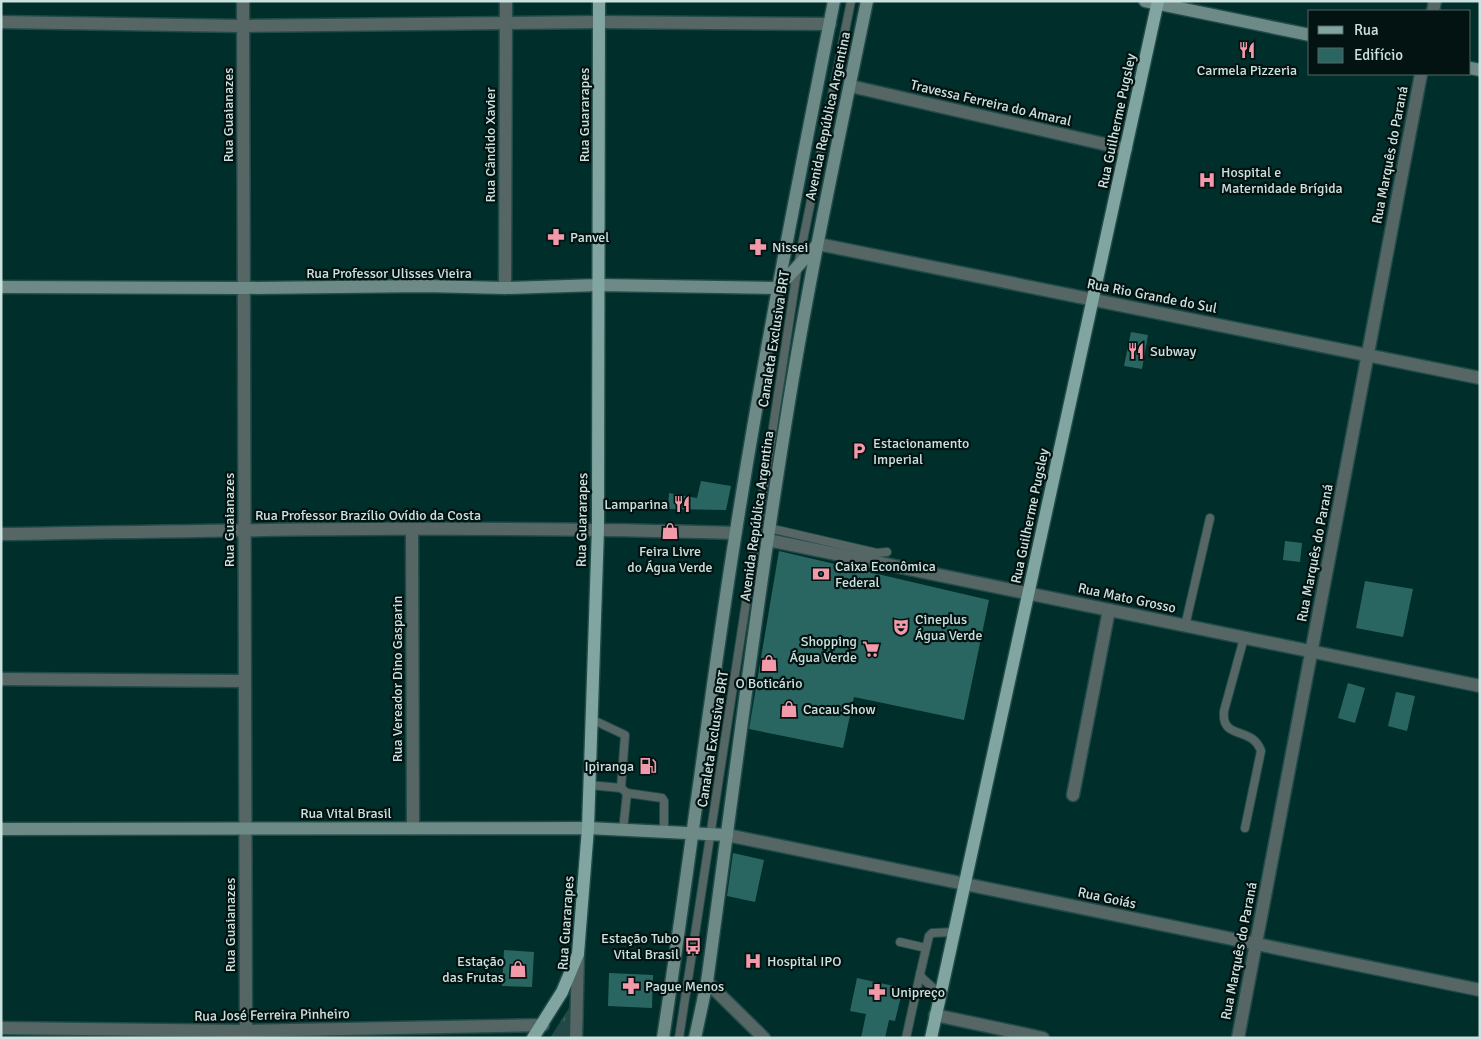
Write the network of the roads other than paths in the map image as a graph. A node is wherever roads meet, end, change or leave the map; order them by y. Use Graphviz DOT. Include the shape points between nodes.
graph roads {
  1 [pos="242,1"];
  2 [pos="506,1"];
  3 [pos="599,1"];
  4 [pos="834,1"];
  5 [pos="851,1"];
  6 [pos="867,1"];
  7 [pos="1154,2"];
  8 [pos="1,22"];
  9 [pos="599,22"];
  10 [pos="505,24"];
  11 [pos="830,24"];
  12 [pos="242,26"];
  13 [pos="1308,35"];
  14 [pos="1421,75"];
  15 [pos="850,86"];
  16 [pos="1126,149"];
  17 [pos="818,244"];
  18 [pos="798,265"];
  19 [pos="599,285"];
  20 [pos="1,288"];
  21 [pos="243,288"];
  22 [pos="505,288"];
  23 [pos="778,288"];
  24 [pos="1093,300"];
  25 [pos="1368,355"];
  26 [pos="1480,378"];
  27 [pos="1210,518"];
  28 [pos="598,528"];
  29 [pos="245,530"];
  30 [pos="412,530"];
  31 [pos="735,533"];
  32 [pos="1,534"];
  33 [pos="768,534"];
  34 [pos="887,552"];
  35 [pos="1029,594"];
  36 [pos="1109,610"];
  37 [pos="1185,626"];
  38 [pos="1244,638"];
  39 [pos="1311,651"];
  40 [pos="1,679"];
  41 [pos="244,682"];
  42 [pos="1480,686"];
  43 [pos="591,719"];
  44 [pos="589,784"];
  45 [pos="624,791"];
  46 [pos="1073,795"];
  47 [pos="413,828"];
  48 [pos="588,828"];
  49 [pos="1246,828"];
  50 [pos="1,829"];
  51 [pos="244,829"];
  52 [pos="623,830"];
  53 [pos="664,832"];
  54 [pos="691,833"];
  55 [pos="711,834"];
  56 [pos="727,835"];
  57 [pos="965,884"];
  58 [pos="954,932"];
  59 [pos="900,942"];
  60 [pos="1256,944"];
  61 [pos="926,948"];
  62 [pos="578,954"];
  63 [pos="920,974"];
  64 [pos="707,982"];
  65 [pos="1480,990"];
  66 [pos="940,994"];
  67 [pos="935,1015"];
  68 [pos="543,1025"];
  69 [pos="1,1028"];
  70 [pos="246,1035"];
  71 [pos="534,1038"];
  72 [pos="576,1038"];
  73 [pos="663,1038"];
  74 [pos="679,1038"];
  75 [pos="695,1038"];
  76 [pos="764,1038"];
  77 [pos="906,1038"];
  78 [pos="931,1038"];
  79 [pos="1043,1038"];
  80 [pos="1238,1038"];
  1 -- 12 [label="street, Rua Guaianazes"];
  2 -- 10 [label="street, Rua Cândido Xavier"];
  3 -- 9 [label="main road, Rua Guararapes"];
  4 -- 11 [label="street, Avenida República Argentina"];
  5 -- 18 [label="lane, Canaleta Exclusiva BRT"];
  6 -- 15 [label="street, Avenida República Argentina"];
  7 -- 13 [label="street"];
  7 -- 16 [label="main road, Rua Guilherme Pugsley"];
  8 -- 12 [label="street"];
  9 -- 10 [label="street"];
  9 -- 11 [label="street"];
  9 -- 19 [label="main road, Rua Guararapes"];
  10 -- 12 [label="street"];
  10 -- 22 [label="street, Rua Cândido Xavier"];
  11 -- 23 [label="street, Avenida República Argentina"];
  12 -- 21 [label="street, Rua Guaianazes"];
  14 -- 25 [label="street, Rua Marquês do Paraná"];
  15 -- 16 [label="street, Travessa Ferreira do Amaral"];
  15 -- 17 [label="street, Avenida República Argentina"];
  16 -- 24 [label="main road, Rua Guilherme Pugsley"];
  17 -- 18 [label="street"];
  17 -- 24 [label="street, Rua Rio Grande do Sul"];
  17 -- 33 [label="street, Avenida República Argentina"];
  18 -- 23 [label="street"];
  18 -- 55 [label="lane, Canaleta Exclusiva BRT"];
  19 -- 22 [label="street, Rua Professor Ulisses Vieira"];
  19 -- 23 [label="street, Rua Professor Ulisses Vieira"];
  19 -- 28 [label="main road, Rua Guararapes"];
  20 -- 21 [label="street, Rua Professor Ulisses Vieira"];
  21 -- 22 [label="street, Rua Professor Ulisses Vieira"];
  21 -- 29 [label="street, Rua Guaianazes"];
  23 -- 31 [label="street, Avenida República Argentina"];
  24 -- 25 [label="street, Rua Rio Grande do Sul"];
  24 -- 35 [label="main road, Rua Guilherme Pugsley"];
  25 -- 26 [label="street, Rua Rio Grande do Sul"];
  25 -- 39 [label="street, Rua Marquês do Paraná"];
  27 -- 37 [label="lane"];
  28 -- 30 [label="street, Rua Professor Brazílio Ovídio da Costa"];
  28 -- 31 [label="street, Rua Professor Brazílio Ovídio da Costa"];
  28 -- 43 [label="main road, Rua Guararapes"];
  29 -- 30 [label="street, Rua Professor Brazílio Ovídio da Costa"];
  29 -- 32 [label="street, Rua Professor Brazílio Ovídio da Costa"];
  29 -- 41 [label="street, Rua Guaianazes"];
  30 -- 47 [label="street, Rua Vereador Dino Gasparin"];
  31 -- 54 [label="street, Avenida República Argentina"];
  33 -- 34 [label="lane"];
  33 -- 35 [label="street, Rua Mato Grosso"];
  33 -- 56 [label="street, Avenida República Argentina"];
  35 -- 36 [label="street, Rua Mato Grosso"];
  35 -- 57 [label="main road, Rua Guilherme Pugsley"];
  36 -- 37 [label="street, Rua Mato Grosso"];
  36 -- 46 [label="street"];
  37 -- 38 [label="street, Rua Mato Grosso"];
  38 -- 39 [label="street, Rua Mato Grosso"];
  38 -- 49 [label="lane" via="1223,721 1227,728 1251,737 1261,751"];
  39 -- 42 [label="street, Rua Mato Grosso"];
  39 -- 60 [label="street, Rua Marquês do Paraná"];
  40 -- 41 [label="street"];
  41 -- 51 [label="street, Rua Guaianazes"];
  43 -- 44 [label="main road, Rua Guararapes"];
  43 -- 45 [label="lane" via="625,735"];
  44 -- 45 [label="lane"];
  44 -- 48 [label="main road, Rua Guararapes"];
  45 -- 52 [label="lane"];
  45 -- 53 [label="lane" via="662,798"];
  47 -- 48 [label="street, Rua Vital Brasil"];
  47 -- 51 [label="street, Rua Vital Brasil"];
  48 -- 52 [label="street, Rua Vital Brasil"];
  48 -- 62 [label="main road, Rua Guararapes"];
  50 -- 51 [label="street, Rua Vital Brasil"];
  51 -- 70 [label="street, Rua Guaianazes"];
  52 -- 53 [label="street, Rua Vital Brasil"];
  53 -- 54 [label="street, Rua Vital Brasil"];
  54 -- 55 [label="street, Rua Vital Brasil"];
  54 -- 73 [label="street, Avenida República Argentina"];
  55 -- 56 [label="street, Rua Vital Brasil"];
  55 -- 74 [label="lane, Canaleta Exclusiva BRT"];
  56 -- 57 [label="street, Rua Goiás"];
  56 -- 64 [label="street, Avenida República Argentina"];
  57 -- 58 [label="main road, Rua Guilherme Pugsley"];
  57 -- 60 [label="street, Rua Goiás"];
  58 -- 61 [label="lane" via="932,933"];
  58 -- 66 [label="main road, Rua Guilherme Pugsley"];
  59 -- 61 [label="lane"];
  60 -- 65 [label="street, Rua Goiás"];
  60 -- 80 [label="street, Rua Marquês do Paraná"];
  61 -- 63 [label="lane"];
  62 -- 68 [label="main road"];
  62 -- 72 [label="street, Rua Guararapes"];
  63 -- 66 [label="lane"];
  63 -- 77 [label="lane"];
  64 -- 75 [label="street, Avenida República Argentina"];
  64 -- 76 [label="street"];
  66 -- 67 [label="main road, Rua Guilherme Pugsley"];
  67 -- 78 [label="main road, Rua Guilherme Pugsley"];
  67 -- 79 [label="street"];
  68 -- 70 [label="street, Rua José Ferreira Pinheiro"];
  68 -- 71 [label="main road"];
  69 -- 70 [label="street, Rua José Ferreira Pinheiro"];
}
